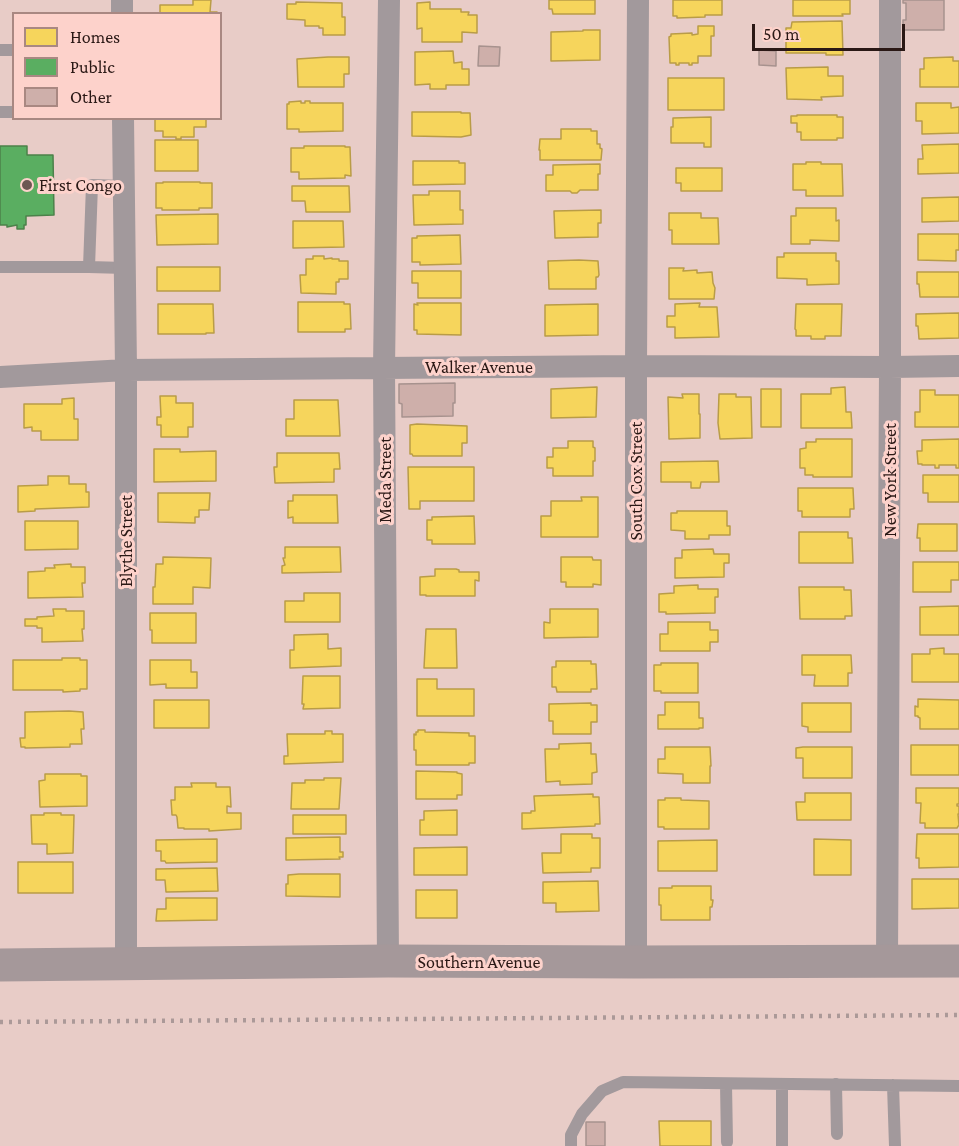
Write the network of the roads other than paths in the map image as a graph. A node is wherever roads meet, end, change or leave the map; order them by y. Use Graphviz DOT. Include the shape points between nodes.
graph roads {
  1 [pos="389,0"];
  2 [pos="638,0"];
  3 [pos="890,0"];
  4 [pos="123,120"];
  5 [pos="124,186"];
  6 [pos="0,267"];
  7 [pos="88,267"];
  8 [pos="125,268"];
  9 [pos="636,366"];
  10 [pos="959,366"];
  11 [pos="890,367"];
  12 [pos="384,368"];
  13 [pos="126,370"];
  14 [pos="0,377"];
  15 [pos="887,960"];
  16 [pos="388,961"];
  17 [pos="959,961"];
  18 [pos="126,963"];
  19 [pos="636,963"];
  20 [pos="0,965"];
  21 [pos="726,1084"];
  22 [pos="782,1084"];
  23 [pos="836,1084"];
  24 [pos="893,1085"];
  25 [pos="959,1086"];
  26 [pos="837,1134"];
  27 [pos="727,1142"];
  28 [pos="571,1146"];
  29 [pos="782,1146"];
  30 [pos="895,1146"];
  1 -- 12 [label="street, Meda Street"];
  2 -- 9 [label="street, South Cox Street"];
  3 -- 11 [label="street, New York Street"];
  4 -- 5 [label="street, Blythe Street"];
  5 -- 7 [label="lane" via="92,184"];
  5 -- 8 [label="street, Blythe Street"];
  6 -- 7 [label="lane"];
  7 -- 8 [label="lane"];
  8 -- 13 [label="street, Blythe Street"];
  9 -- 11 [label="street, Walker Avenue"];
  9 -- 12 [label="street, Walker Avenue"];
  9 -- 19 [label="street, South Cox Street"];
  10 -- 11 [label="street, Walker Avenue"];
  11 -- 15 [label="street, New York Street"];
  12 -- 13 [label="street, Walker Avenue"];
  12 -- 16 [label="street, Meda Street"];
  13 -- 14 [label="street, Walker Avenue"];
  13 -- 18 [label="street, Blythe Street"];
  15 -- 17 [label="main road, Southern Avenue"];
  15 -- 19 [label="main road, Southern Avenue"];
  16 -- 18 [label="main road, Southern Avenue"];
  16 -- 19 [label="main road, Southern Avenue"];
  18 -- 20 [label="main road, Southern Avenue"];
  21 -- 22 [label="lane"];
  21 -- 27 [label="lane"];
  21 -- 28 [label="lane" via="623,1082 613,1086 602,1091 582,1114 571,1135"];
  22 -- 23 [label="lane"];
  22 -- 29 [label="lane"];
  23 -- 24 [label="lane"];
  23 -- 26 [label="lane"];
  24 -- 25 [label="lane"];
  24 -- 30 [label="lane"];
}
